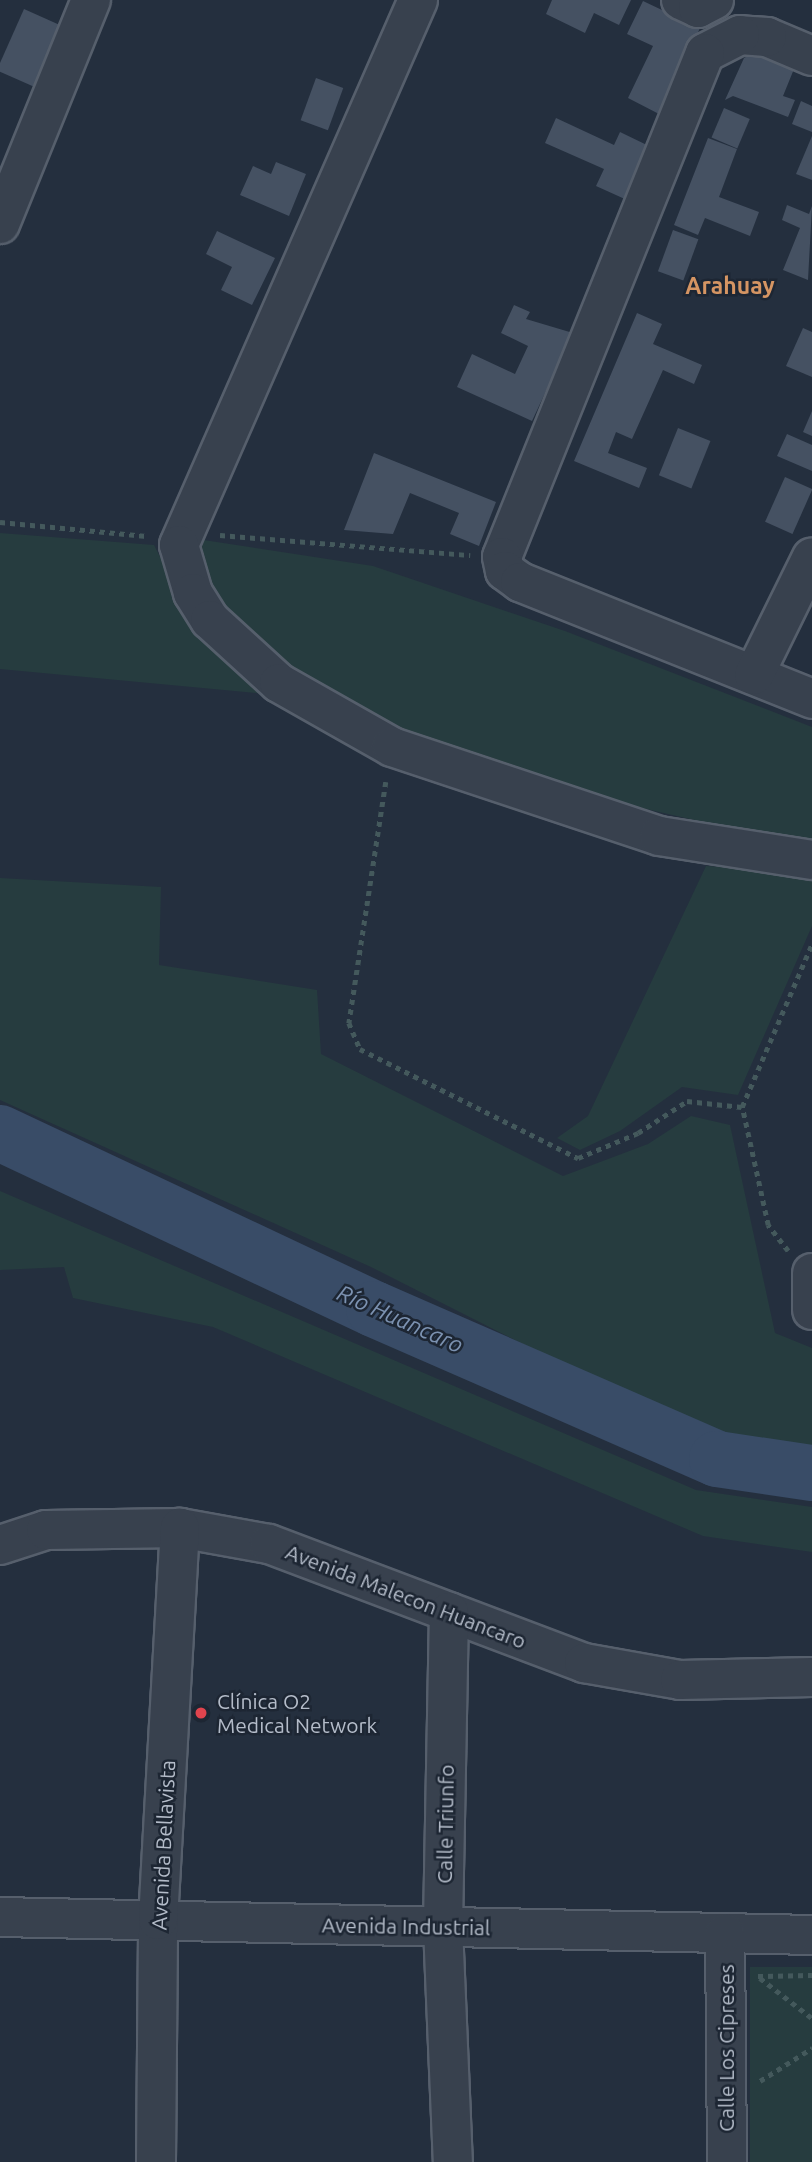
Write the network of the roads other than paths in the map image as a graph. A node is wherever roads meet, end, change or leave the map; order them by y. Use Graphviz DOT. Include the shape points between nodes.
graph roads {
  1 [pos="91,0"];
  2 [pos="418,0"];
  3 [pos="681,0"];
  4 [pos="715,0"];
  5 [pos="812,56"];
  6 [pos="0,224"];
  7 [pos="812,557"];
  8 [pos="754,676"];
  9 [pos="812,699"];
  10 [pos="812,860"];
  11 [pos="180,1528"];
  12 [pos="0,1545"];
  13 [pos="449,1612"];
  14 [pos="812,1677"];
  15 [pos="0,1917"];
  16 [pos="158,1920"];
  17 [pos="443,1927"];
  18 [pos="725,1933"];
  19 [pos="812,1935"];
  20 [pos="156,2162"];
  21 [pos="453,2162"];
  22 [pos="727,2162"];
  1 -- 6 [label="street"];
  2 -- 10 [label="street" via="179,545 193,593 224,635 287,688 391,747 659,836"];
  3 -- 4 [label="street" via="698,8"];
  5 -- 8 [label="street" via="767,37 740,35 705,53 502,557 505,571 520,582"];
  7 -- 8 [label="street"];
  8 -- 9 [label="street"];
  11 -- 12 [label="street, Avenida Malecon Huancaro" via="46,1530"];
  11 -- 13 [label="street, Avenida Malecon Huancaro" via="269,1544"];
  11 -- 16 [label="street, Avenida Bellavista"];
  13 -- 14 [label="street, Avenida Malecon Huancaro" via="597,1666 680,1680"];
  13 -- 17 [label="street, Calle Triunfo"];
  15 -- 16 [label="street, Avenida Industrial"];
  16 -- 17 [label="street, Avenida Industrial"];
  16 -- 20 [label="street, Avenida Bellavista"];
  17 -- 18 [label="street, Avenida Industrial"];
  17 -- 21 [label="street, Calle Triunfo"];
  18 -- 19 [label="street, Avenida Industrial"];
  18 -- 22 [label="street, Calle Los Cipreses" via="741,1976"];
}
